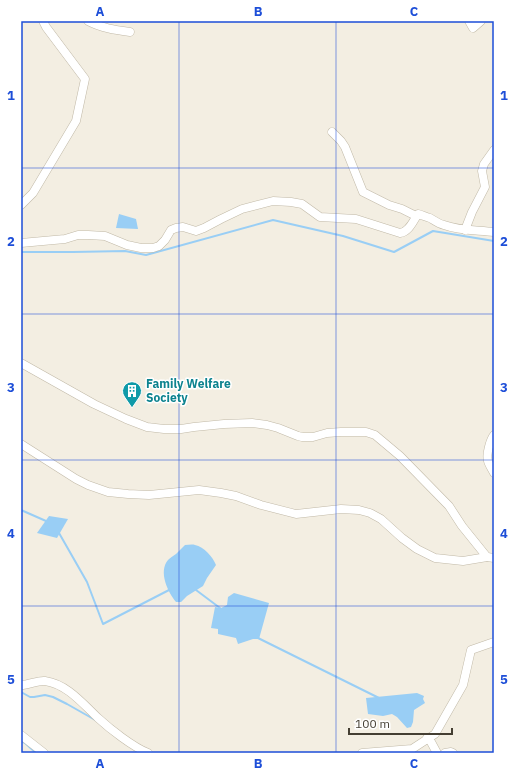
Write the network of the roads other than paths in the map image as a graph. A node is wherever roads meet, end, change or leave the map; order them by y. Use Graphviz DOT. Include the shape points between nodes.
graph roads {
  1 [pos="43,21"];
  2 [pos="88,21"];
  3 [pos="469,21"];
  4 [pos="481,21"];
  5 [pos="130,32"];
  6 [pos="332,132"];
  7 [pos="494,150"];
  8 [pos="21,205"];
  9 [pos="416,216"];
  10 [pos="465,230"];
  11 [pos="494,232"];
  12 [pos="21,243"];
  13 [pos="21,364"];
  14 [pos="493,435"];
  15 [pos="21,444"];
  16 [pos="494,473"];
  17 [pos="491,558"];
  18 [pos="494,642"];
  19 [pos="21,685"];
  20 [pos="21,734"];
  21 [pos="427,738"];
  22 [pos="44,753"];
  23 [pos="148,753"];
  24 [pos="362,753"];
  25 [pos="437,753"];
  26 [pos="445,753"];
  27 [pos="453,753"];
  1 -- 8 [label="street" via="85,79 76,121 34,190"];
  2 -- 5 [label="street" via="114,30"];
  3 -- 4 [label="street" via="473,28"];
  6 -- 9 [label="street" via="345,147 363,192"];
  7 -- 10 [label="street" via="484,164 482,171 485,187"];
  9 -- 10 [label="street" via="418,214 443,225"];
  9 -- 12 [label="street" via="407,230 400,233 356,219 320,217 302,204 273,201 242,209 196,231 183,227 176,228 171,230 159,246 153,248 127,245 104,236 88,234 65,240"];
  10 -- 11 [label="street"];
  13 -- 17 [label="street" via="94,404 147,427 181,429 252,423 278,428 298,436 313,437 341,432 366,432 375,435 400,456 449,506 462,526"];
  14 -- 16 [label="street" via="487,460"];
  15 -- 17 [label="street" via="76,479 108,492 149,495 199,490 236,496 296,514 341,509 370,512 417,549 435,558 463,561"];
  18 -- 21 [label="street" via="471,650 463,685 435,734"];
  19 -- 23 [label="street" via="44,681 54,683 79,699 109,728"];
  20 -- 22 [label="street"];
  21 -- 24 [label="street" via="412,749"];
  21 -- 25 [label="street"];
  26 -- 27 [label="street"];
}
